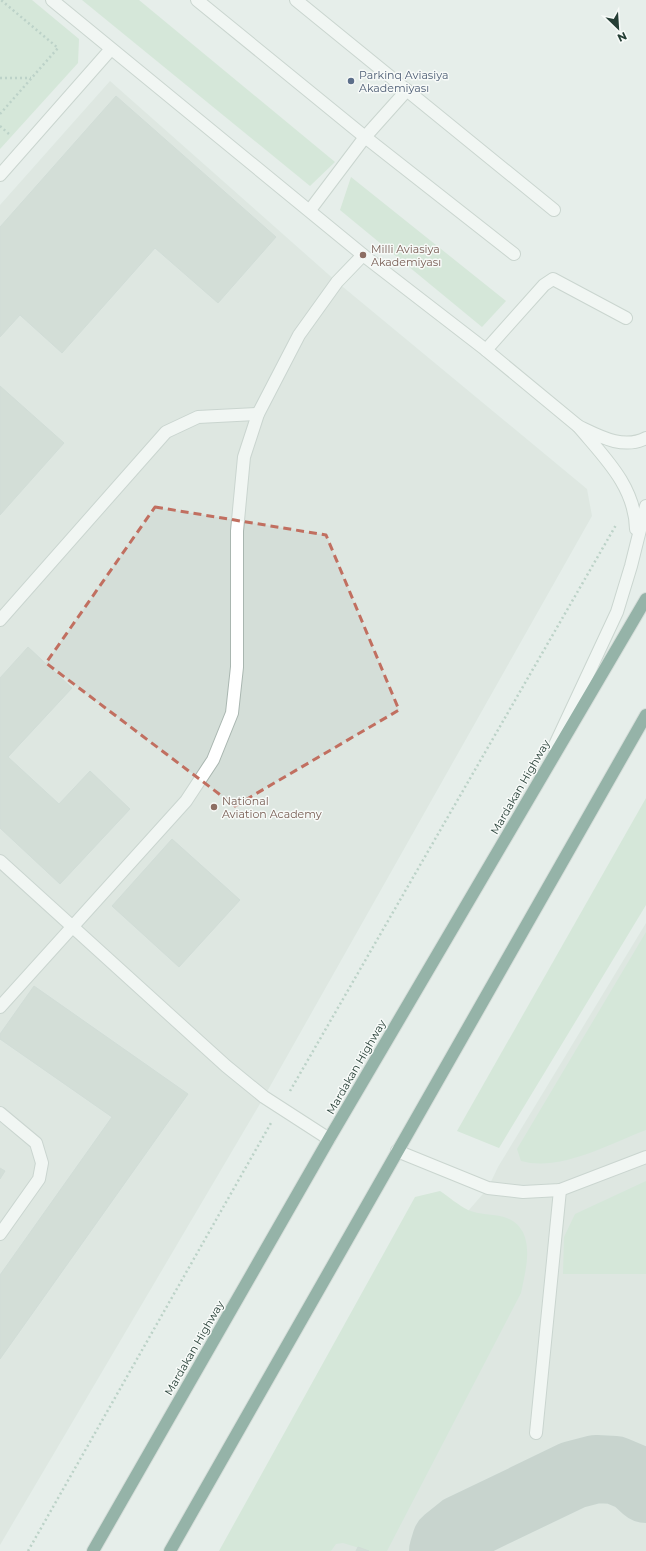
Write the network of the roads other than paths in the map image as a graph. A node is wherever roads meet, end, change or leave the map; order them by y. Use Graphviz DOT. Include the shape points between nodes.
graph roads {
  1 [pos="52,0"];
  2 [pos="197,0"];
  3 [pos="296,0"];
  4 [pos="111,49"];
  5 [pos="407,90"];
  6 [pos="366,137"];
  7 [pos="0,175"];
  8 [pos="310,210"];
  9 [pos="554,210"];
  10 [pos="514,254"];
  11 [pos="363,255"];
  12 [pos="626,318"];
  13 [pos="486,350"];
  14 [pos="258,414"];
  15 [pos="578,426"];
  16 [pos="646,438"];
  17 [pos="646,506"];
  18 [pos="636,543"];
  19 [pos="646,599"];
  20 [pos="0,620"];
  21 [pos="646,715"];
  22 [pos="536,785"];
  23 [pos="0,861"];
  24 [pos="72,927"];
  25 [pos="0,1007"];
  26 [pos="0,1113"];
  27 [pos="329,1139"];
  28 [pos="397,1151"];
  29 [pos="646,1157"];
  30 [pos="560,1190"];
  31 [pos="0,1234"];
  32 [pos="536,1433"];
  33 [pos="93,1551"];
  34 [pos="170,1551"];
  1 -- 4 [label="street"];
  2 -- 6 [label="street"];
  3 -- 5 [label="street"];
  4 -- 7 [label="street"];
  4 -- 8 [label="street"];
  5 -- 6 [label="street"];
  5 -- 9 [label="street"];
  6 -- 8 [label="street"];
  6 -- 10 [label="street"];
  8 -- 11 [label="street"];
  11 -- 13 [label="street"];
  11 -- 14 [label="street" via="337,282 300,335"];
  12 -- 13 [label="street" via="553,279 544,284"];
  13 -- 15 [label="street"];
  14 -- 20 [label="street" via="198,417 166,432"];
  14 -- 24 [label="street" via="244,457 237,531 237,667 232,713 213,760 186,801"];
  15 -- 16 [label="street" via="612,441 626,443"];
  15 -- 18 [label="street" via="624,483 635,515"];
  17 -- 18 [label="street"];
  18 -- 22 [label="street" via="617,612"];
  19 -- 22 [label="highway, Mardakan Highway"];
  21 -- 28 [label="highway"];
  22 -- 27 [label="highway, Mardakan Highway"];
  23 -- 24 [label="street"];
  24 -- 25 [label="street"];
  24 -- 27 [label="street" via="226,1066 264,1097"];
  26 -- 31 [label="street" via="36,1143 42,1163 39,1179"];
  27 -- 33 [label="highway, Mardakan Highway"];
  28 -- 30 [label="street" via="488,1188 523,1192"];
  28 -- 34 [label="highway"];
  29 -- 30 [label="street"];
  30 -- 32 [label="street"];
}
